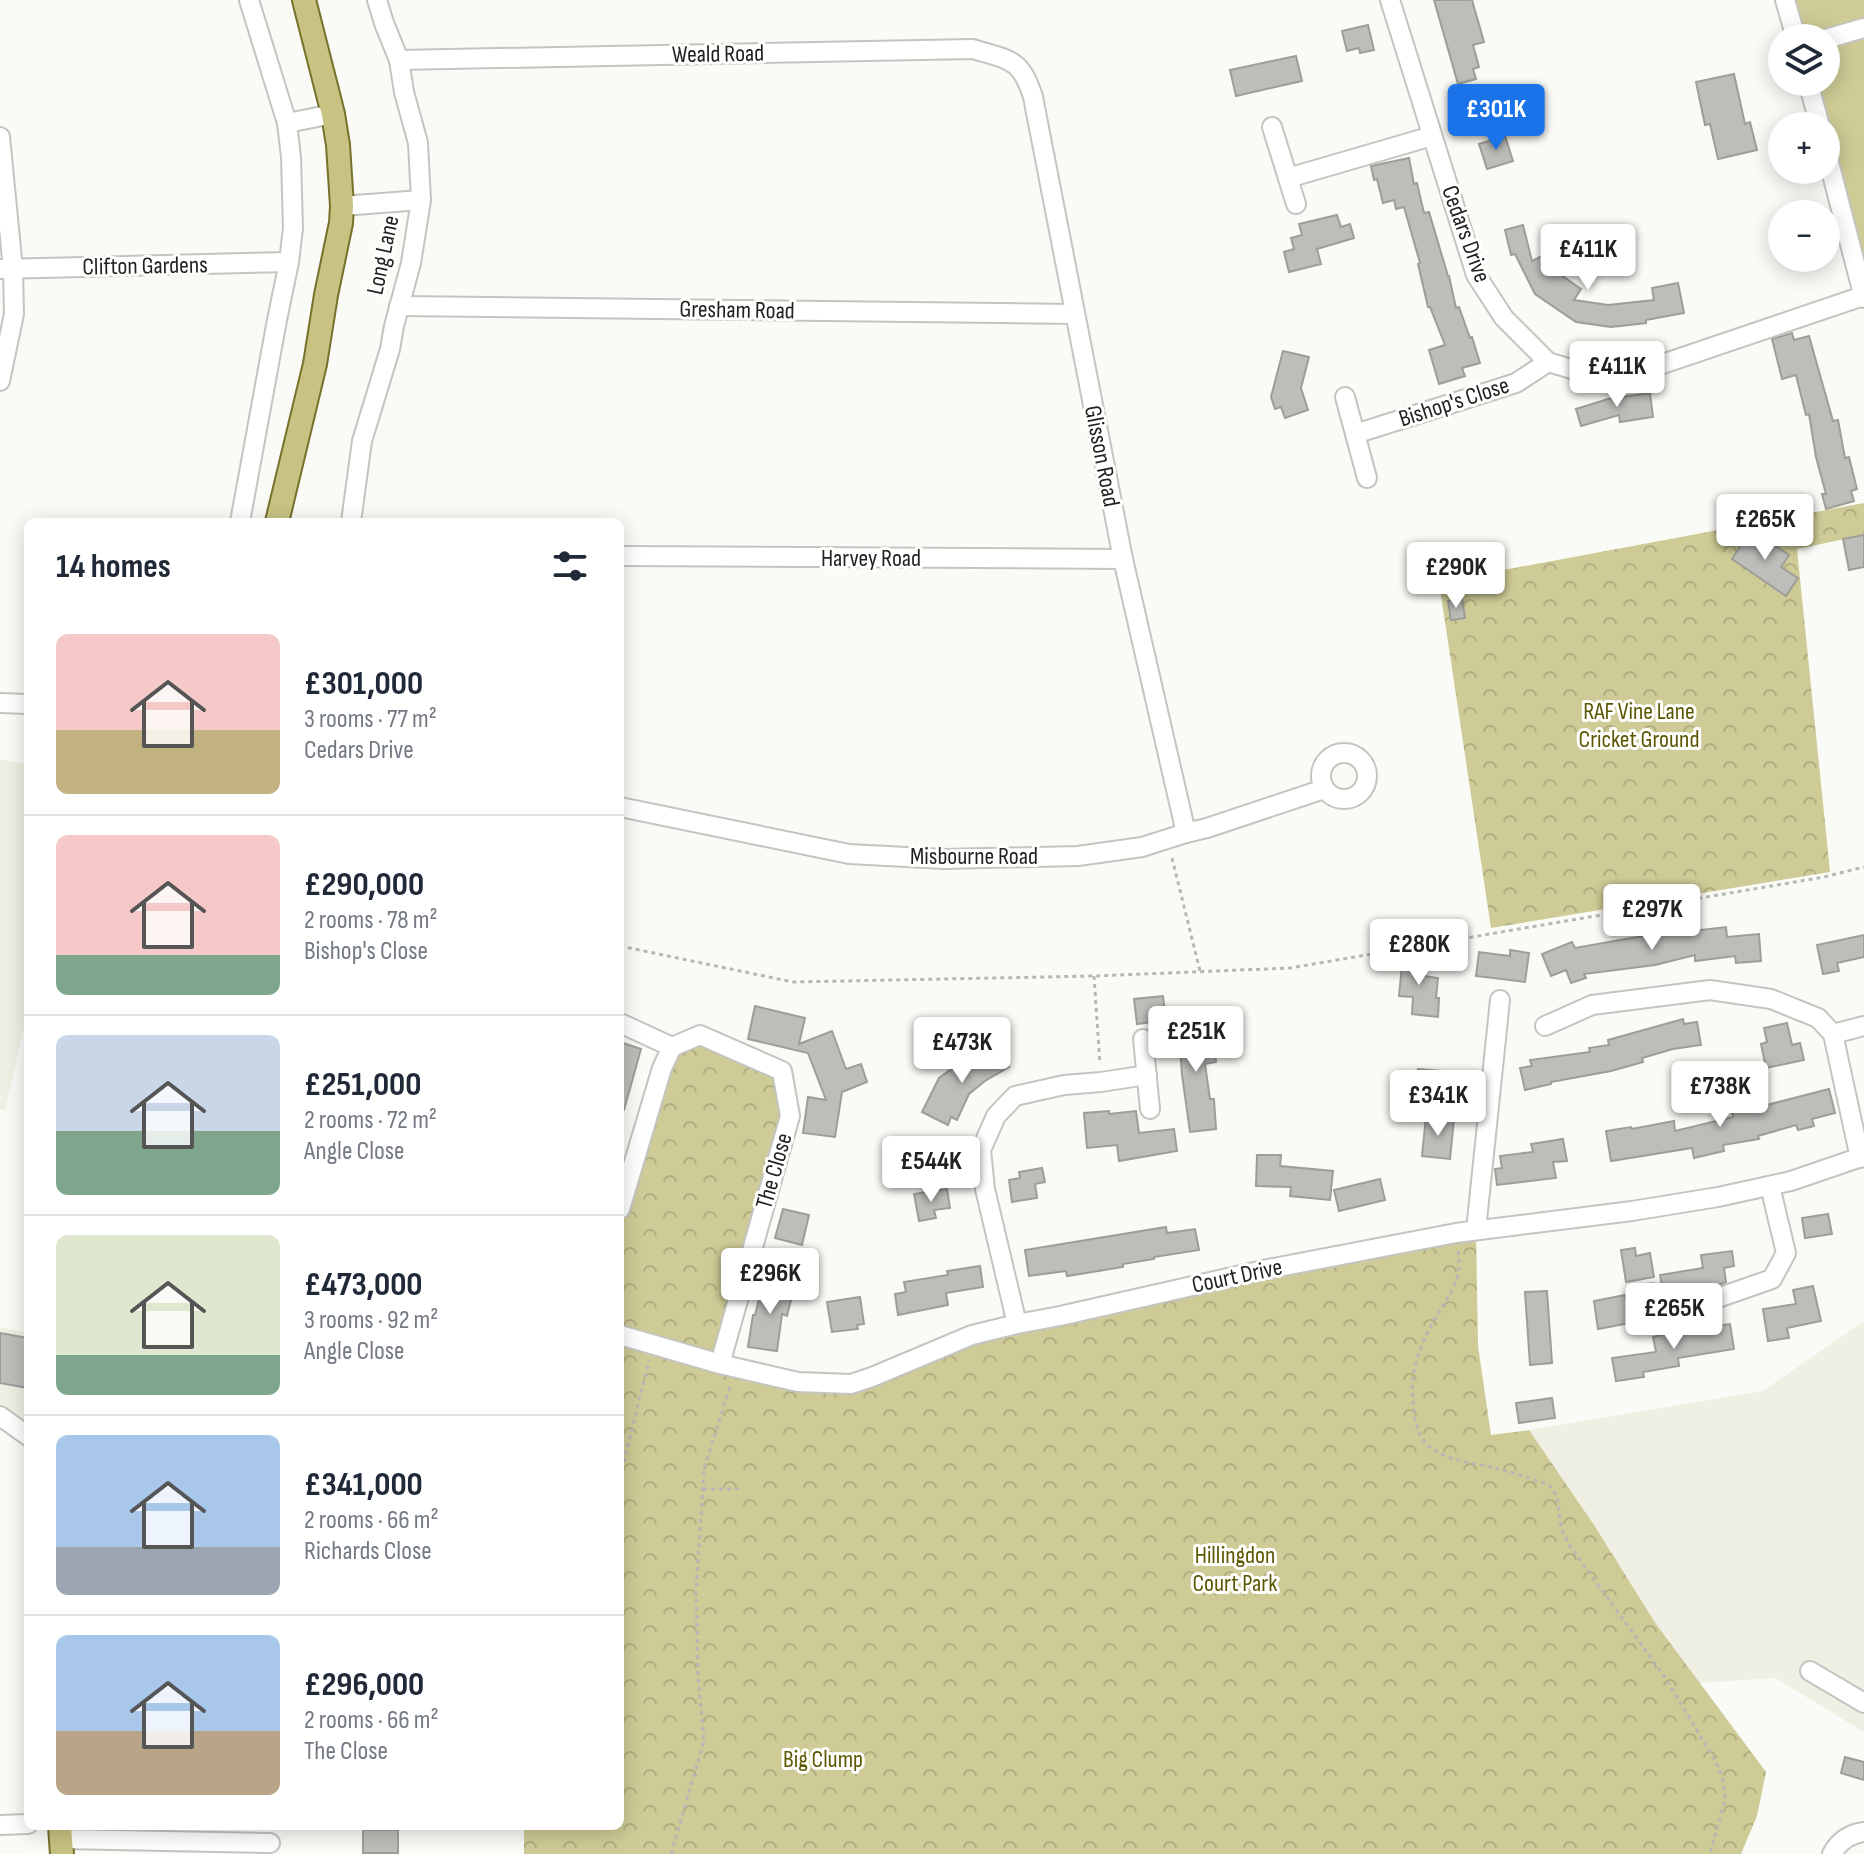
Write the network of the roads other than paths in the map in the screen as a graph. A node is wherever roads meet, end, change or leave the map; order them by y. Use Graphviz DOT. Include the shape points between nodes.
graph roads {
  1 [pos="249,0"];
  2 [pos="304,0"];
  3 [pos="377,0"];
  4 [pos="1390,0"];
  5 [pos="1785,0"];
  6 [pos="1792,24"];
  7 [pos="1864,28"];
  8 [pos="1840,35"];
  9 [pos="1840,39"];
  10 [pos="1850,42"];
  11 [pos="399,60"];
  12 [pos="1027,78"];
  13 [pos="333,114"];
  14 [pos="287,123"];
  15 [pos="1272,127"];
  16 [pos="1432,136"];
  17 [pos="0,137"];
  18 [pos="2,168"];
  19 [pos="1288,178"];
  20 [pos="1835,184"];
  21 [pos="421,200"];
  22 [pos="1296,204"];
  23 [pos="342,206"];
  24 [pos="289,262"];
  25 [pos="7,269"];
  26 [pos="1864,297"];
  27 [pos="399,306"];
  28 [pos="1074,314"];
  29 [pos="1548,362"];
  30 [pos="0,381"];
  31 [pos="1345,397"];
  32 [pos="1355,434"];
  33 [pos="1367,478"];
  34 [pos="241,518"];
  35 [pos="278,518"];
  36 [pos="352,518"];
  37 [pos="624,556"];
  38 [pos="1123,559"];
  39 [pos="0,703"];
  40 [pos="24,704"];
  41 [pos="1324,789"];
  42 [pos="624,808"];
  43 [pos="1186,833"];
  44 [pos="1500,1000"];
  45 [pos="624,1025"];
  46 [pos="1545,1026"];
  47 [pos="1864,1026"];
  48 [pos="1833,1034"];
  49 [pos="1143,1039"];
  50 [pos="672,1047"];
  51 [pos="1147,1075"];
  52 [pos="1150,1109"];
  53 [pos="1862,1157"];
  54 [pos="1770,1186"];
  55 [pos="624,1196"];
  56 [pos="1476,1230"];
  57 [pos="1652,1293"];
  58 [pos="1662,1318"];
  59 [pos="1017,1324"];
  60 [pos="1643,1324"];
  61 [pos="624,1336"];
  62 [pos="728,1366"];
  63 [pos="0,1416"];
  64 [pos="24,1433"];
  65 [pos="1810,1671"];
  66 [pos="1864,1703"];
  67 [pos="24,1824"];
  68 [pos="0,1825"];
  69 [pos="1864,1832"];
  70 [pos="61,1840"];
  71 [pos="270,1843"];
  72 [pos="1832,1854"];
  1 -- 14 [label="street"];
  2 -- 13 [label="main road, Long Lane"];
  3 -- 11 [label="street, Long Lane"];
  4 -- 16 [label="street, Cedars Drive"];
  5 -- 6 [label="street"];
  7 -- 8 [label="street"];
  9 -- 10 [label="street"];
  11 -- 12 [label="street, Weald Road" via="973,49 1012,61"];
  11 -- 21 [label="street, Long Lane" via="418,143"];
  12 -- 28 [label="street, Glisson Road"];
  13 -- 14 [label="street"];
  13 -- 23 [label="main road, Long Lane"];
  14 -- 24 [label="street" via="293,228"];
  15 -- 19 [label="street"];
  16 -- 19 [label="street"];
  16 -- 29 [label="street, Cedars Drive" via="1476,275 1504,318"];
  17 -- 18 [label="street"];
  18 -- 25 [label="street"];
  19 -- 22 [label="street"];
  20 -- 26 [label="street"];
  21 -- 23 [label="street"];
  21 -- 27 [label="street, Long Lane"];
  23 -- 35 [label="main road, Long Lane" via="315,364"];
  24 -- 25 [label="street, Clifton Gardens"];
  24 -- 34 [label="street"];
  25 -- 30 [label="street" via="14,314"];
  26 -- 29 [label="street, Cedars Drive" via="1627,376 1588,374"];
  27 -- 28 [label="street, Gresham Road"];
  27 -- 36 [label="street, Long Lane" via="362,441"];
  28 -- 38 [label="street, Glisson Road"];
  29 -- 32 [label="street, Bishop's Close" via="1516,383"];
  31 -- 32 [label="street"];
  32 -- 33 [label="street"];
  37 -- 38 [label="street, Harvey Road"];
  38 -- 43 [label="street, Glisson Road"];
  39 -- 40 [label="street"];
  41 -- 43 [label="street, Misbourne Road"];
  42 -- 43 [label="street, Misbourne Road" via="849,854 944,859 1078,856 1142,847"];
  44 -- 56 [label="street"];
  45 -- 50 [label="street"];
  46 -- 48 [label="street" via="1592,1005 1710,990 1771,999 1818,1018"];
  47 -- 48 [label="street"];
  48 -- 53 [label="street"];
  49 -- 51 [label="street"];
  50 -- 55 [label="street"];
  50 -- 62 [label="street, The Close" via="700,1035 782,1071 790,1116"];
  51 -- 52 [label="street"];
  51 -- 59 [label="street" via="1015,1096 996,1116 981,1150"];
  53 -- 54 [label="street, Court Drive"];
  54 -- 56 [label="street, Court Drive" via="1632,1211"];
  54 -- 58 [label="street" via="1786,1253 1772,1279"];
  56 -- 59 [label="street, Court Drive"];
  57 -- 58 [label="street"];
  58 -- 60 [label="street"];
  59 -- 62 [label="street, Court Drive" via="972,1335 851,1384 798,1382"];
  61 -- 62 [label="street, Court Drive"];
  63 -- 64 [label="street"];
  65 -- 66 [label="street"];
  67 -- 68 [label="street"];
  69 -- 72 [label="street" via="1843,1840"];
  70 -- 71 [label="street"];
}
